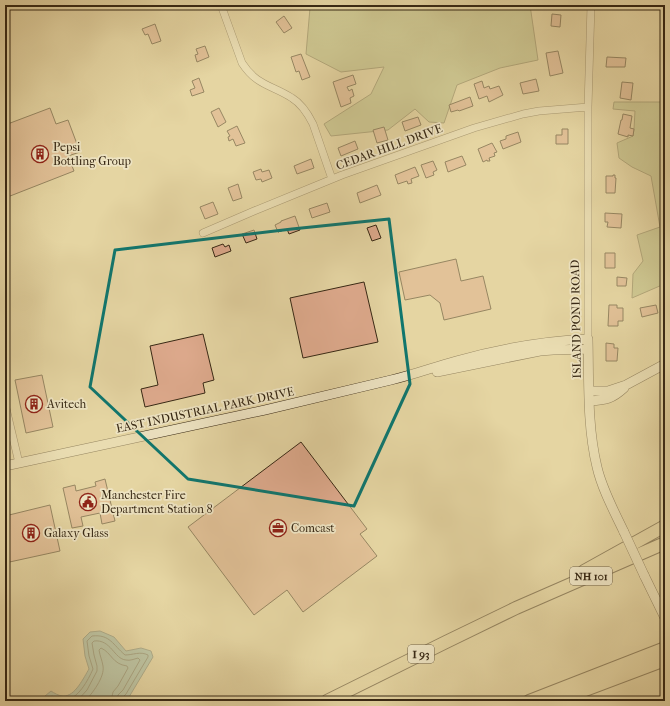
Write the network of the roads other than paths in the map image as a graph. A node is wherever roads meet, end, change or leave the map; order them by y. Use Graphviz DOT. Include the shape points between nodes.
graph roads {
  1 [pos="221,5"];
  2 [pos="591,5"];
  3 [pos="588,107"];
  4 [pos="332,179"];
  5 [pos="204,233"];
  6 [pos="588,339"];
  7 [pos="588,349"];
  8 [pos="665,364"];
  9 [pos="410,376"];
  10 [pos="626,385"];
  11 [pos="589,391"];
  12 [pos="590,400"];
  13 [pos="5,404"];
  14 [pos="19,463"];
  15 [pos="5,466"];
  16 [pos="665,526"];
  17 [pos="665,543"];
  18 [pos="516,608"];
  19 [pos="665,618"];
  20 [pos="665,648"];
  21 [pos="665,660"];
  22 [pos="327,701"];
  23 [pos="529,701"];
  24 [pos="556,701"];
  1 -- 4 [label="street" via="247,71 260,82 292,97 310,116"];
  2 -- 3 [label="street, ISLAND POND ROAD"];
  3 -- 4 [label="street, CEDAR HILL DRIVE" via="523,114 474,128"];
  3 -- 6 [label="street, ISLAND POND ROAD"];
  4 -- 5 [label="street, CEDAR HILL DRIVE"];
  6 -- 7 [label="street, ISLAND POND ROAD"];
  6 -- 9 [label="street, EAST INDUSTRIAL PARK DRIVE" via="531,344 501,350"];
  7 -- 9 [label="street, EAST INDUSTRIAL PARK DRIVE" via="540,351"];
  7 -- 11 [label="street, ISLAND POND ROAD"];
  8 -- 10 [label="street"];
  9 -- 14 [label="street, EAST INDUSTRIAL PARK DRIVE"];
  10 -- 11 [label="street" via="608,391"];
  10 -- 12 [label="street" via="613,397"];
  11 -- 12 [label="street, ISLAND POND ROAD"];
  12 -- 19 [label="street, ISLAND POND ROAD, bridge" via="591,431 597,468"];
  13 -- 14 [label="street"];
  14 -- 15 [label="street, EAST INDUSTRIAL PARK DRIVE"];
  16 -- 18 [label="highway, I 93"];
  17 -- 18 [label="highway, NH 101"];
  18 -- 22 [label="highway, I 93"];
  20 -- 23 [label="highway"];
  21 -- 24 [label="highway"];
}
